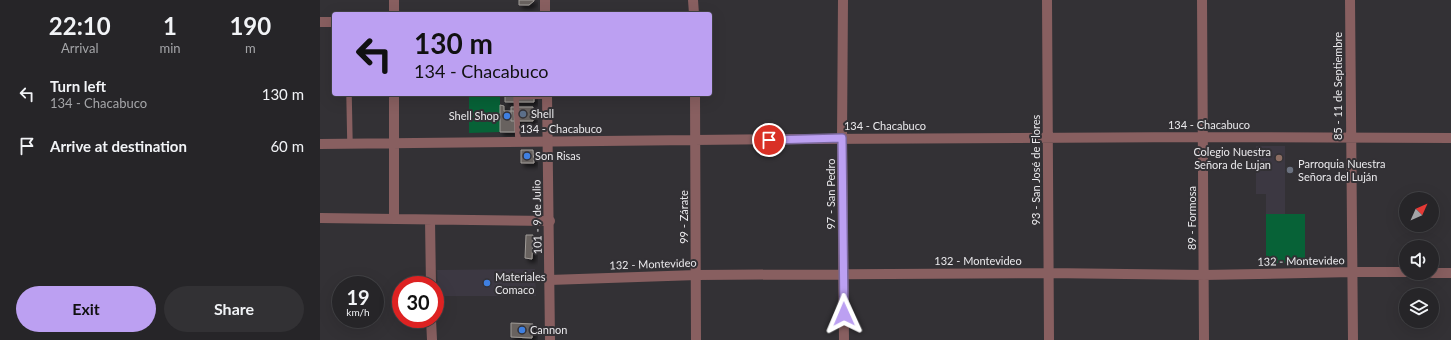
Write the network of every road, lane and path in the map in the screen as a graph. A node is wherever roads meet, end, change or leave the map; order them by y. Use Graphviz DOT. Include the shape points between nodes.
graph roads {
  1 [pos="394,0"];
  2 [pos="545,0"];
  3 [pos="693,0"];
  4 [pos="843,0"];
  5 [pos="1047,0"];
  6 [pos="1202,0"];
  7 [pos="1350,0"];
  8 [pos="394,12"];
  9 [pos="545,12"];
  10 [pos="694,12"];
  11 [pos="320,22"];
  12 [pos="332,22"];
  13 [pos="348,96"];
  14 [pos="394,96"];
  15 [pos="532,96"];
  16 [pos="547,96"];
  17 [pos="695,96"];
  18 [pos="1048,137"];
  19 [pos="1351,137"];
  20 [pos="842,138"];
  21 [pos="1203,138"];
  22 [pos="1451,138"];
  23 [pos="547,141"];
  24 [pos="696,141"];
  25 [pos="518,142"];
  26 [pos="394,143"];
  27 [pos="320,144"];
  28 [pos="350,144"];
  29 [pos="320,218"];
  30 [pos="394,219"];
  31 [pos="430,220"];
  32 [pos="550,221"];
  33 [pos="1352,272"];
  34 [pos="1399,272"];
  35 [pos="1048,273"];
  36 [pos="1439,273"];
  37 [pos="1451,273"];
  38 [pos="843,274"];
  39 [pos="697,275"];
  40 [pos="1204,275"];
  41 [pos="431,276"];
  42 [pos="549,280"];
  43 [pos="431,328"];
  44 [pos="432,340"];
  45 [pos="550,340"];
  46 [pos="696,340"];
  47 [pos="844,340"];
  48 [pos="1048,340"];
  49 [pos="1204,340"];
  50 [pos="1353,340"];
  1 -- 8 [label="street"];
  2 -- 9 [label="street"];
  3 -- 10 [label="street"];
  4 -- 20 [label="street, 97 - San Pedro"];
  5 -- 18 [label="street, 93 - San José de Flores"];
  6 -- 21 [label="street, 89 - Formosa"];
  7 -- 19 [label="street, 85 - 11 de Septiembre"];
  11 -- 12 [label="street"];
  13 -- 28 [label="lane"];
  14 -- 26 [label="street"];
  15 -- 25 [label="lane" via="516,97"];
  16 -- 23 [label="street, 101 - 9 de Julio"];
  17 -- 24 [label="street, 99 - Zárate"];
  18 -- 20 [label="street, 134 - Chacabuco"];
  18 -- 21 [label="street, 134 - Chacabuco"];
  18 -- 35 [label="street, 93 - San José de Flores"];
  19 -- 21 [label="street, 134 - Chacabuco"];
  19 -- 22 [label="street, 134 - Chacabuco"];
  19 -- 33 [label="street, 85 - 11 de Septiembre"];
  20 -- 24 [label="street, 134 - Chacabuco"];
  20 -- 38 [label="street, 97 - San Pedro"];
  21 -- 40 [label="street, 89 - Formosa"];
  23 -- 24 [label="street, 134 - Chacabuco"];
  23 -- 25 [label="street, 134 - Chacabuco"];
  23 -- 32 [label="street, 101 - 9 de Julio"];
  24 -- 39 [label="street, 99 - Zárate"];
  25 -- 26 [label="street, 134 - Chacabuco"];
  26 -- 28 [label="street, 134 - Chacabuco"];
  26 -- 30 [label="street"];
  27 -- 28 [label="street, 134 - Chacabuco"];
  29 -- 30 [label="street"];
  30 -- 31 [label="street"];
  31 -- 32 [label="street"];
  31 -- 41 [label="street"];
  32 -- 42 [label="street, 101 - 9 de Julio"];
  33 -- 34 [label="street, 132 - Montevideo"];
  33 -- 40 [label="street, 132 - Montevideo"];
  33 -- 50 [label="street, 85 - 11 de Septiembre"];
  35 -- 38 [label="street, 132 - Montevideo"];
  35 -- 40 [label="street, 132 - Montevideo"];
  35 -- 48 [label="street, 93 - San José de Flores"];
  36 -- 37 [label="street"];
  38 -- 39 [label="street, 132 - Montevideo"];
  38 -- 47 [label="street, 97 - San Pedro"];
  39 -- 42 [label="street, 132 - Montevideo"];
  39 -- 46 [label="street, 99 - Zárate"];
  40 -- 49 [label="street, 89 - Formosa"];
  42 -- 45 [label="street, 101 - 9 de Julio"];
  43 -- 44 [label="street"];
}
